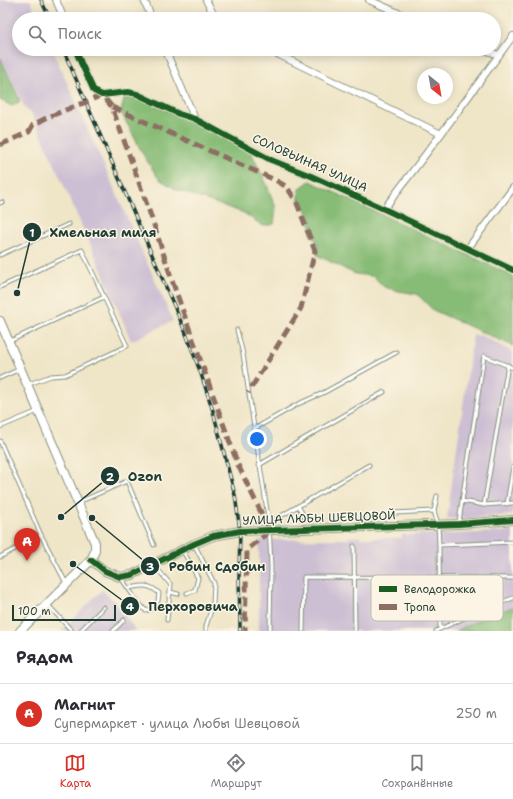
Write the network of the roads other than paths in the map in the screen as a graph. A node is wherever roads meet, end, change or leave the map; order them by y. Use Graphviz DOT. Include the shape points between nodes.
graph roads {
  1 [pos="56,0"];
  2 [pos="144,0"];
  3 [pos="206,0"];
  4 [pos="370,0"];
  5 [pos="61,12"];
  6 [pos="149,12"];
  7 [pos="212,12"];
  8 [pos="397,12"];
  9 [pos="513,36"];
  10 [pos="501,51"];
  11 [pos="78,56"];
  12 [pos="168,56"];
  13 [pos="281,56"];
  14 [pos="497,56"];
  15 [pos="195,119"];
  16 [pos="441,134"];
  17 [pos="513,188"];
  18 [pos="384,209"];
  19 [pos="69,224"];
  20 [pos="468,248"];
  21 [pos="0,255"];
  22 [pos="513,270"];
  23 [pos="0,286"];
  24 [pos="104,297"];
  25 [pos="0,321"];
  26 [pos="237,330"];
  27 [pos="8,341"];
  28 [pos="397,352"];
  29 [pos="508,365"];
  30 [pos="513,368"];
  31 [pos="20,369"];
  32 [pos="0,378"];
  33 [pos="27,385"];
  34 [pos="384,392"];
  35 [pos="38,411"];
  36 [pos="0,427"];
  37 [pos="254,429"];
  38 [pos="0,441"];
  39 [pos="260,465"];
  40 [pos="369,465"];
  41 [pos="513,467"];
  42 [pos="437,496"];
  43 [pos="462,501"];
  44 [pos="78,503"];
  45 [pos="513,503"];
  46 [pos="507,504"];
  47 [pos="484,505"];
  48 [pos="298,506"];
  49 [pos="434,511"];
  50 [pos="394,513"];
  51 [pos="305,518"];
  52 [pos="513,520"];
  53 [pos="438,524"];
  54 [pos="459,524"];
  55 [pos="270,527"];
  56 [pos="41,535"];
  57 [pos="513,542"];
  58 [pos="194,544"];
  59 [pos="154,545"];
  60 [pos="439,545"];
  61 [pos="354,546"];
  62 [pos="183,551"];
  63 [pos="0,557"];
  64 [pos="91,560"];
  65 [pos="154,565"];
  66 [pos="439,575"];
  67 [pos="120,576"];
  68 [pos="355,577"];
  69 [pos="371,577"];
  70 [pos="503,578"];
  71 [pos="513,578"];
  72 [pos="66,585"];
  73 [pos="129,588"];
  74 [pos="170,592"];
  75 [pos="187,593"];
  76 [pos="178,594"];
  77 [pos="513,598"];
  78 [pos="503,602"];
  79 [pos="47,604"];
  80 [pos="104,608"];
  81 [pos="124,620"];
  82 [pos="167,620"];
  83 [pos="440,621"];
  84 [pos="456,621"];
  85 [pos="440,628"];
  86 [pos="20,631"];
  87 [pos="72,631"];
  88 [pos="80,631"];
  89 [pos="113,631"];
  90 [pos="206,631"];
  91 [pos="270,631"];
  92 [pos="303,631"];
  93 [pos="355,631"];
  94 [pos="436,631"];
  1 -- 5 [label="street"];
  2 -- 6 [label="street"];
  3 -- 7 [label="street"];
  4 -- 8 [label="street"];
  9 -- 10 [label="street"];
  11 -- 15 [label="street, СОЛОВЬИНАЯ УЛИЦА" via="94,91 102,95 128,92 137,94"];
  12 -- 15 [label="street"];
  13 -- 16 [label="street"];
  14 -- 16 [label="street"];
  15 -- 18 [label="street, СОЛОВЬИНАЯ УЛИЦА" via="271,160"];
  16 -- 18 [label="street"];
  17 -- 20 [label="street"];
  18 -- 20 [label="street, СОЛОВЬИНАЯ УЛИЦА"];
  19 -- 21 [label="lane"];
  20 -- 22 [label="street, СОЛОВЬИНАЯ УЛИЦА"];
  23 -- 24 [label="lane" via="82,250"];
  24 -- 27 [label="lane"];
  24 -- 33 [label="lane" via="127,346 65,375 51,376"];
  25 -- 27 [label="street"];
  26 -- 37 [label="lane"];
  27 -- 31 [label="street"];
  28 -- 37 [label="lane"];
  29 -- 30 [label="lane"];
  29 -- 43 [label="lane" via="484,356"];
  29 -- 47 [label="lane"];
  31 -- 32 [label="lane"];
  31 -- 33 [label="street"];
  33 -- 35 [label="street"];
  34 -- 39 [label="lane"];
  35 -- 36 [label="lane"];
  35 -- 44 [label="street"];
  37 -- 39 [label="lane"];
  38 -- 56 [label="lane"];
  39 -- 55 [label="lane"];
  40 -- 48 [label="lane"];
  41 -- 46 [label="lane"];
  42 -- 49 [label="lane"];
  43 -- 47 [label="lane"];
  43 -- 54 [label="lane"];
  44 -- 59 [label="lane" via="126,481"];
  44 -- 64 [label="street" via="95,543 95,552"];
  45 -- 46 [label="lane"];
  46 -- 47 [label="lane"];
  48 -- 51 [label="lane"];
  48 -- 55 [label="lane"];
  49 -- 50 [label="lane"];
  49 -- 53 [label="lane"];
  52 -- 54 [label="street, УЛИЦА ЛЮБЫ ШЕВЦОВОЙ"];
  53 -- 54 [label="street, УЛИЦА ЛЮБЫ ШЕВЦОВОЙ"];
  53 -- 55 [label="street, УЛИЦА ЛЮБЫ ШЕВЦОВОЙ"];
  53 -- 60 [label="lane"];
  55 -- 58 [label="street, УЛИЦА ЛЮБЫ ШЕВЦОВОЙ" via="213,536"];
  55 -- 91 [label="lane"];
  56 -- 63 [label="lane"];
  56 -- 72 [label="lane"];
  57 -- 60 [label="lane"];
  58 -- 62 [label="street, УЛИЦА ЛЮБЫ ШЕВЦОВОЙ"];
  58 -- 90 [label="lane" via="214,583 213,604"];
  60 -- 66 [label="lane"];
  61 -- 68 [label="lane"];
  62 -- 65 [label="street, УЛИЦА ЛЮБЫ ШЕВЦОВОЙ"];
  62 -- 75 [label="lane" via="198,578 194,590"];
  64 -- 67 [label="street" via="105,572"];
  64 -- 72 [label="street"];
  65 -- 67 [label="street, УЛИЦА ЛЮБЫ ШЕВЦОВОЙ" via="132,575"];
  65 -- 74 [label="lane" via="171,585"];
  67 -- 73 [label="lane"];
  68 -- 69 [label="lane"];
  68 -- 92 [label="lane" via="304,577"];
  68 -- 93 [label="lane"];
  70 -- 71 [label="lane"];
  72 -- 79 [label="street"];
  73 -- 73 [label="lane" via="146,611 154,608 159,594 154,589 147,585"];
  74 -- 76 [label="lane"];
  74 -- 82 [label="lane"];
  77 -- 78 [label="lane"];
  79 -- 86 [label="street"];
  79 -- 87 [label="lane"];
  80 -- 88 [label="lane"];
  81 -- 89 [label="lane"];
  83 -- 85 [label="lane"];
  84 -- 85 [label="lane"];
  85 -- 94 [label="lane"];
}
